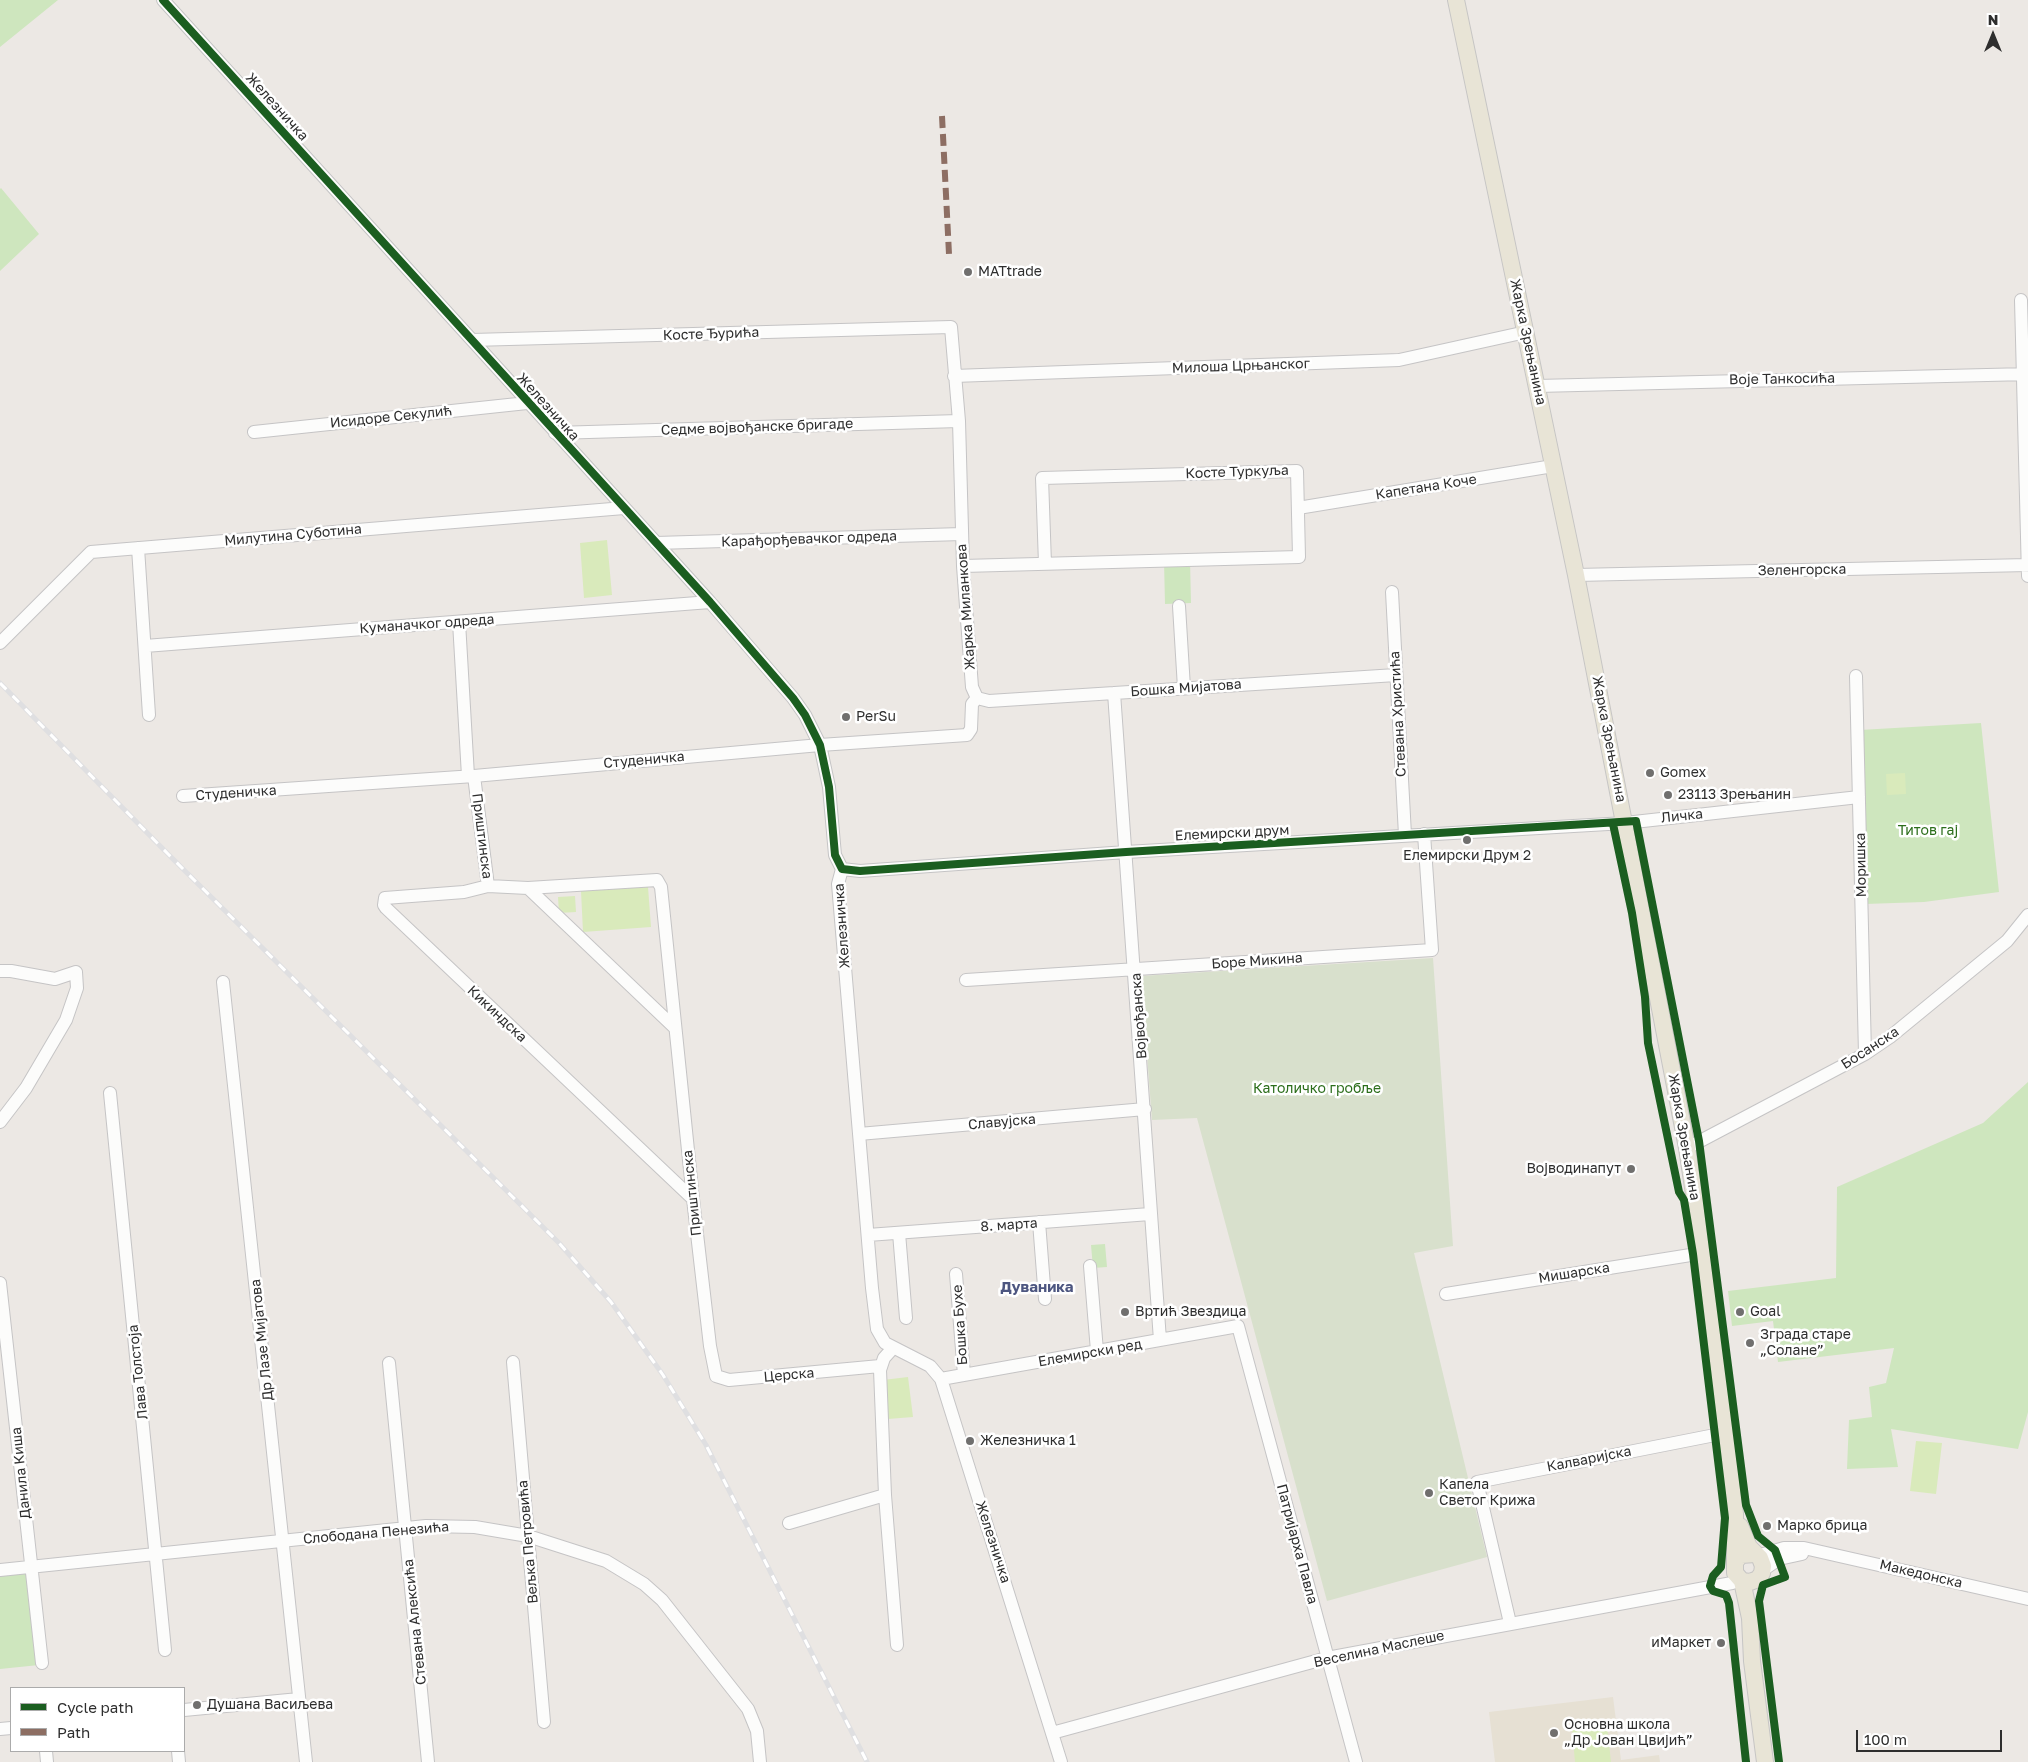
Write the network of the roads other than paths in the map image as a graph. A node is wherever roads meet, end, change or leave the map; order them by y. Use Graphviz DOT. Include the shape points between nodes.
graph roads {
  1 [pos="163,0"];
  2 [pos="1456,0"];
  3 [pos="2022,300"];
  4 [pos="951,327"];
  5 [pos="1526,332"];
  6 [pos="472,340"];
  7 [pos="2026,374"];
  8 [pos="954,376"];
  9 [pos="1537,386"];
  10 [pos="527,403"];
  11 [pos="959,421"];
  12 [pos="254,432"];
  13 [pos="554,433"];
  14 [pos="1553,466"];
  15 [pos="624,508"];
  16 [pos="1298,508"];
  17 [pos="962,534"];
  18 [pos="656,543"];
  19 [pos="138,548"];
  20 [pos="1045,564"];
  21 [pos="2028,565"];
  22 [pos="963,566"];
  23 [pos="1576,575"];
  24 [pos="2028,576"];
  25 [pos="1392,592"];
  26 [pos="710,602"];
  27 [pos="1179,606"];
  28 [pos="459,622"];
  29 [pos="0,643"];
  30 [pos="144,646"];
  31 [pos="1396,675"];
  32 [pos="1856,676"];
  33 [pos="1184,688"];
  34 [pos="1114,693"];
  35 [pos="976,698"];
  36 [pos="149,715"];
  37 [pos="820,744"];
  38 [pos="471,776"];
  39 [pos="183,796"];
  40 [pos="1859,797"];
  41 [pos="1625,823"];
  42 [pos="1424,834"];
  43 [pos="1405,835"];
  44 [pos="1126,852"];
  45 [pos="842,869"];
  46 [pos="488,886"];
  47 [pos="528,888"];
  48 [pos="2028,915"];
  49 [pos="1136,969"];
  50 [pos="0,972"];
  51 [pos="966,980"];
  52 [pos="223,982"];
  53 [pos="675,1028"];
  54 [pos="1865,1054"];
  55 [pos="110,1093"];
  56 [pos="1145,1110"];
  57 [pos="0,1122"];
  58 [pos="859,1134"];
  59 [pos="1688,1148"];
  60 [pos="693,1199"];
  61 [pos="1150,1214"];
  62 [pos="1039,1222"];
  63 [pos="899,1233"];
  64 [pos="868,1236"];
  65 [pos="1702,1253"];
  66 [pos="1090,1266"];
  67 [pos="956,1274"];
  68 [pos="0,1283"];
  69 [pos="1446,1294"];
  70 [pos="1045,1299"];
  71 [pos="906,1318"];
  72 [pos="1238,1326"];
  73 [pos="1160,1340"];
  74 [pos="893,1348"];
  75 [pos="1097,1351"];
  76 [pos="712,1358"];
  77 [pos="513,1362"];
  78 [pos="389,1363"];
  79 [pos="880,1366"];
  80 [pos="964,1375"];
  81 [pos="941,1380"];
  82 [pos="1725,1433"];
  83 [pos="885,1495"];
  84 [pos="1735,1514"];
  85 [pos="789,1522"];
  86 [pos="406,1528"];
  87 [pos="528,1536"];
  88 [pos="283,1541"];
  89 [pos="156,1553"];
  90 [pos="1759,1564"];
  91 [pos="31,1567"];
  92 [pos="0,1570"];
  93 [pos="1738,1573"];
  94 [pos="2028,1599"];
  95 [pos="1750,1618"];
  96 [pos="1510,1623"];
  97 [pos="897,1645"];
  98 [pos="166,1650"];
  99 [pos="1327,1658"];
  100 [pos="42,1663"];
  101 [pos="299,1698"];
  102 [pos="185,1710"];
  103 [pos="544,1722"];
  104 [pos="1052,1733"];
  105 [pos="306,1762"];
  106 [pos="428,1762"];
  107 [pos="760,1762"];
  108 [pos="1061,1762"];
  109 [pos="1356,1762"];
  110 [pos="1765,1762"];
  1 -- 6 [label="street, Железничка"];
  2 -- 5 [label="main road, Жарка Зрењанина"];
  3 -- 7 [label="street"];
  4 -- 6 [label="street, Косте Ђурића"];
  4 -- 8 [label="street, Жарка Миланкова"];
  5 -- 8 [label="street, Милоша Црњанског" via="1399,360"];
  5 -- 9 [label="main road, Жарка Зрењанина"];
  6 -- 10 [label="street, Железничка"];
  7 -- 9 [label="street, Воје Танкосића"];
  7 -- 21 [label="street"];
  8 -- 11 [label="street, Жарка Миланкова"];
  9 -- 14 [label="main road, Жарка Зрењанина"];
  10 -- 12 [label="street, Исидоре Секулић"];
  10 -- 13 [label="street, Железничка"];
  11 -- 13 [label="street, Седме војвођанске бригаде"];
  11 -- 17 [label="street, Жарка Миланкова"];
  13 -- 15 [label="street, Железничка"];
  14 -- 16 [label="street, Капетана Коче"];
  14 -- 23 [label="main road, Жарка Зрењанина"];
  15 -- 18 [label="street, Железничка"];
  15 -- 19 [label="street, Милутина Суботина"];
  16 -- 20 [label="street, Косте Туркуља" via="1299,557"];
  16 -- 20 [label="street, Косте Туркуља" via="1297,471 1042,478"];
  17 -- 18 [label="street, Карађорђевачког одреда"];
  17 -- 22 [label="street, Жарка Миланкова"];
  18 -- 26 [label="street, Железничка"];
  19 -- 29 [label="street, Милутина Суботина" via="90,552"];
  19 -- 30 [label="street"];
  20 -- 22 [label="street, Косте Туркуља"];
  21 -- 23 [label="street, Зеленгорска"];
  21 -- 24 [label="street"];
  22 -- 35 [label="street, Жарка Миланкова" via="972,687"];
  23 -- 41 [label="main road, Жарка Зрењанина"];
  25 -- 31 [label="street, Стевана Христића"];
  26 -- 28 [label="street, Куманачког одреда"];
  26 -- 37 [label="street, Железничка" via="793,698"];
  27 -- 33 [label="street"];
  28 -- 30 [label="street, Куманачког одреда"];
  28 -- 38 [label="street"];
  30 -- 36 [label="street"];
  31 -- 33 [label="street, Бошка Мијатова"];
  31 -- 43 [label="street, Стевана Христића"];
  32 -- 40 [label="street, Моришка"];
  33 -- 34 [label="street, Бошка Мијатова"];
  34 -- 35 [label="street, Бошка Мијатова"];
  34 -- 44 [label="street, Војвођанска"];
  35 -- 37 [label="street, Жарка Миланкова" via="967,735"];
  37 -- 38 [label="street, Студеничка"];
  37 -- 45 [label="street, Железничка" via="829,787 835,855"];
  38 -- 39 [label="street, Студеничка"];
  38 -- 46 [label="street, Приштинска"];
  40 -- 41 [label="street, Личка"];
  40 -- 54 [label="street, Моришка"];
  41 -- 42 [label="street, Елемирски друм"];
  41 -- 59 [label="main road, Жарка Зрењанина"];
  42 -- 43 [label="street, Елемирски друм"];
  42 -- 49 [label="street, Боре Микина" via="1432,950"];
  43 -- 44 [label="street, Елемирски друм"];
  44 -- 45 [label="street, Елемирски друм" via="860,871"];
  44 -- 49 [label="street, Војвођанска"];
  45 -- 58 [label="street, Железничка" via="838,884"];
  46 -- 47 [label="street, Приштинска"];
  46 -- 60 [label="street, Кикиндска" via="447,894 387,896 384,905"];
  47 -- 53 [label="street"];
  47 -- 53 [label="street, Приштинска" via="657,880 661,887"];
  48 -- 54 [label="street, Босанска" via="2007,941"];
  49 -- 51 [label="street, Боре Микина"];
  49 -- 56 [label="street, Војвођанска"];
  50 -- 57 [label="street" via="55,979 76,972 77,988 66,1020 26,1088"];
  52 -- 88 [label="street, Др Лазе Мијатова"];
  53 -- 60 [label="street, Приштинска"];
  54 -- 59 [label="street, Босанска"];
  55 -- 89 [label="street, Лава Толстоја"];
  56 -- 58 [label="street, Славујска"];
  56 -- 61 [label="street, Војвођанска"];
  58 -- 64 [label="street, Железничка"];
  59 -- 65 [label="main road, Жарка Зрењанина"];
  60 -- 76 [label="street, Приштинска"];
  61 -- 62 [label="street, 8. марта"];
  61 -- 73 [label="street, Војвођанска"];
  62 -- 63 [label="street, 8. марта"];
  62 -- 70 [label="street"];
  63 -- 64 [label="street, 8. марта"];
  63 -- 71 [label="street"];
  64 -- 74 [label="street, Железничка" via="876,1322 881,1336"];
  65 -- 69 [label="street, Мишарска"];
  65 -- 82 [label="main road, Жарка Зрењанина"];
  66 -- 75 [label="street"];
  67 -- 80 [label="street, Бошка Бухе"];
  68 -- 91 [label="street, Данила Киша"];
  72 -- 73 [label="street, Елемирски ред"];
  72 -- 99 [label="street, Патријарха Павла"];
  73 -- 75 [label="street, Елемирски ред"];
  74 -- 79 [label="street"];
  74 -- 81 [label="street, Железничка" via="930,1366"];
  75 -- 80 [label="street, Елемирски ред"];
  76 -- 79 [label="street, Церска" via="716,1376 729,1380"];
  77 -- 87 [label="street, Вељка Петровића"];
  78 -- 86 [label="street, Стевана Алексића"];
  79 -- 83 [label="street"];
  80 -- 81 [label="street, Елемирски ред"];
  81 -- 104 [label="street, Железничка"];
  82 -- 84 [label="main road, Жарка Зрењанина"];
  82 -- 96 [label="street, Калваријска" via="1477,1482"];
  83 -- 85 [label="street"];
  83 -- 97 [label="street"];
  84 -- 90 [label="main road, Жарка Зрењанина"];
  84 -- 93 [label="main road, Жарка Зрењанина"];
  86 -- 87 [label="street, Слободана Пенезића" via="461,1526"];
  86 -- 88 [label="street, Слободана Пенезића"];
  86 -- 106 [label="street, Стевана Алексића"];
  87 -- 103 [label="street, Вељка Петровића"];
  87 -- 107 [label="street, Слободана Пенезића" via="606,1561 644,1584 662,1600 748,1709 758,1732"];
  88 -- 89 [label="street, Слободана Пенезића"];
  88 -- 101 [label="street, Др Лазе Мијатова"];
  89 -- 91 [label="street, Слободана Пенезића"];
  89 -- 98 [label="street, Лава Толстоја"];
  90 -- 93 [label="main road" via="1750,1582"];
  90 -- 93 [label="main road" via="1741,1555"];
  90 -- 94 [label="street, Македонска" via="1814,1551"];
  90 -- 95 [label="main road, Жарка Зрењанина"];
  91 -- 92 [label="street, Слободана Пенезића"];
  91 -- 100 [label="street, Данила Киша"];
  93 -- 95 [label="main road, Жарка Зрењанина"];
  93 -- 96 [label="street, Веселина Маслеше" via="1710,1586"];
  95 -- 110 [label="main road, Жарка Зрењанина" via="1752,1662"];
  96 -- 99 [label="street, Веселина Маслеше"];
  99 -- 104 [label="street, Веселина Маслеше"];
  99 -- 109 [label="street, Патријарха Павла"];
  101 -- 102 [label="street"];
  101 -- 105 [label="street"];
  104 -- 108 [label="street, Железничка"];
}
